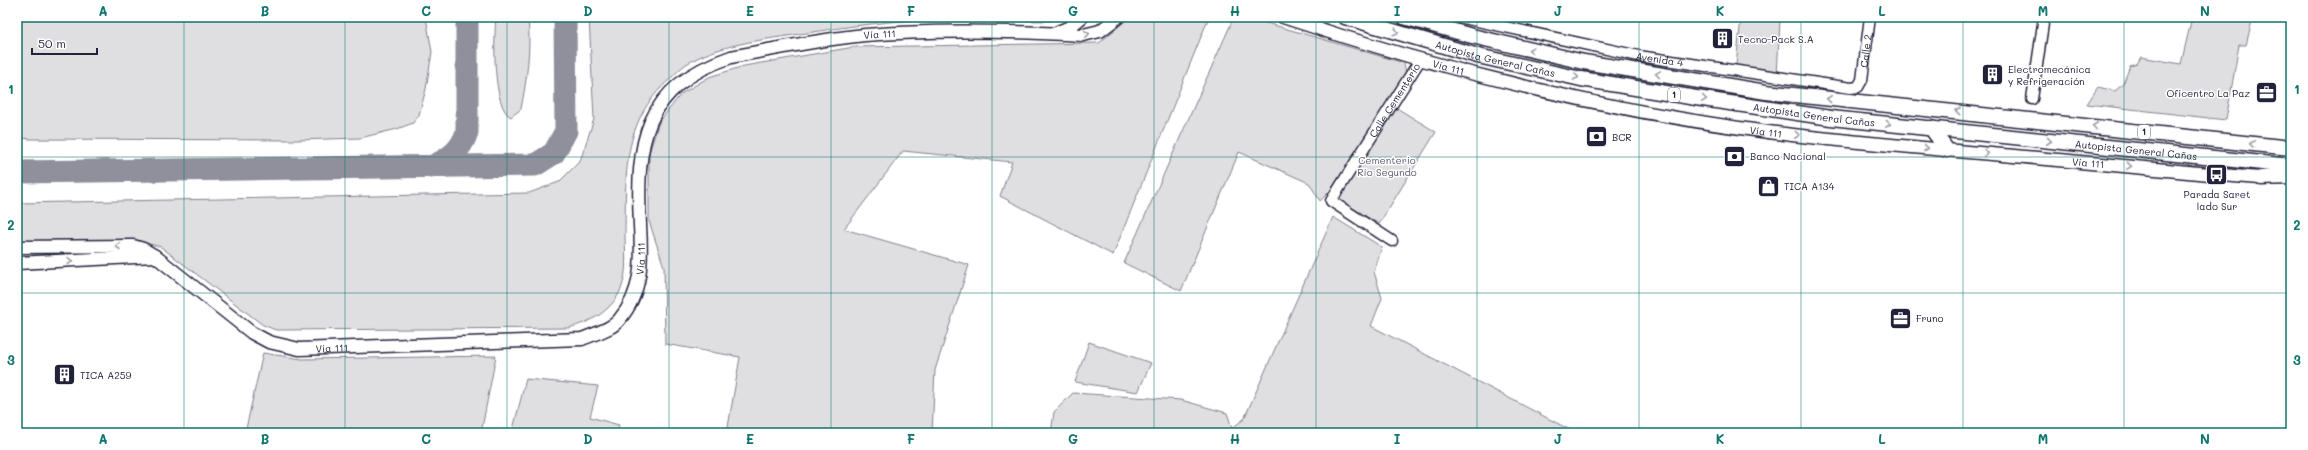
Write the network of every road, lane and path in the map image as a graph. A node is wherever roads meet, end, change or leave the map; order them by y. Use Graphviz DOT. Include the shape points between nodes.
graph roads {
  1 [pos="1082,17"];
  2 [pos="1118,17"];
  3 [pos="1283,17"];
  4 [pos="1345,17"];
  5 [pos="1404,17"];
  6 [pos="1459,17"];
  7 [pos="1870,17"];
  8 [pos="2044,17"];
  9 [pos="1051,33"];
  10 [pos="1420,60"];
  11 [pos="1861,84"];
  12 [pos="2032,99"];
  13 [pos="1931,128"];
  14 [pos="2291,148"];
  15 [pos="1947,150"];
  16 [pos="2291,166"];
  17 [pos="2291,177"];
  18 [pos="2261,178"];
  19 [pos="1392,241"];
  20 [pos="17,247"];
  21 [pos="77,247"];
  22 [pos="17,255"];
  23 [pos="155,256"];
  24 [pos="17,263"];
  1 -- 9 [label="main road, Vía 111" via="1070,27"];
  9 -- 2 [label="main road, Vía 111, one-way" via="1094,33 1110,25"];
  3 -- 10 [label="main road, Vía 111"];
  4 -- 13 [label="highway, Autopista General Cañas / 1, one-way" via="1478,56 1581,79 1823,117"];
  14 -- 5 [label="highway, Autopista General Cañas / 1, one-way" via="1766,92 1584,62"];
  6 -- 11 [label="street, Avenida 4" via="1639,56 1851,88"];
  7 -- 11 [label="street, Calle 2"];
  8 -- 12 [label="street"];
  9 -- 23 [label="main road, Vía 111" via="918,31 864,35 731,57 684,78 653,116 644,138 639,201 642,255 636,291 618,321 582,339 298,350 269,342 252,333"];
  10 -- 15 [label="main road, Vía 111, one-way" via="1522,87 1770,132"];
  10 -- 19 [label="street, Calle Cementerio" via="1331,201"];
  13 -- 15 [label="highway"];
  13 -- 16 [label="highway, Autopista General Cañas / 1, one-way"];
  15 -- 18 [label="main road, Vía 111, one-way"];
  17 -- 18 [label="highway"];
  20 -- 21 [label="main road, Vía 111"];
  21 -- 22 [label="main road" via="58,253"];
  23 -- 21 [label="main road, Vía 111, one-way" via="133,246"];
  24 -- 23 [label="main road, one-way"];
}
